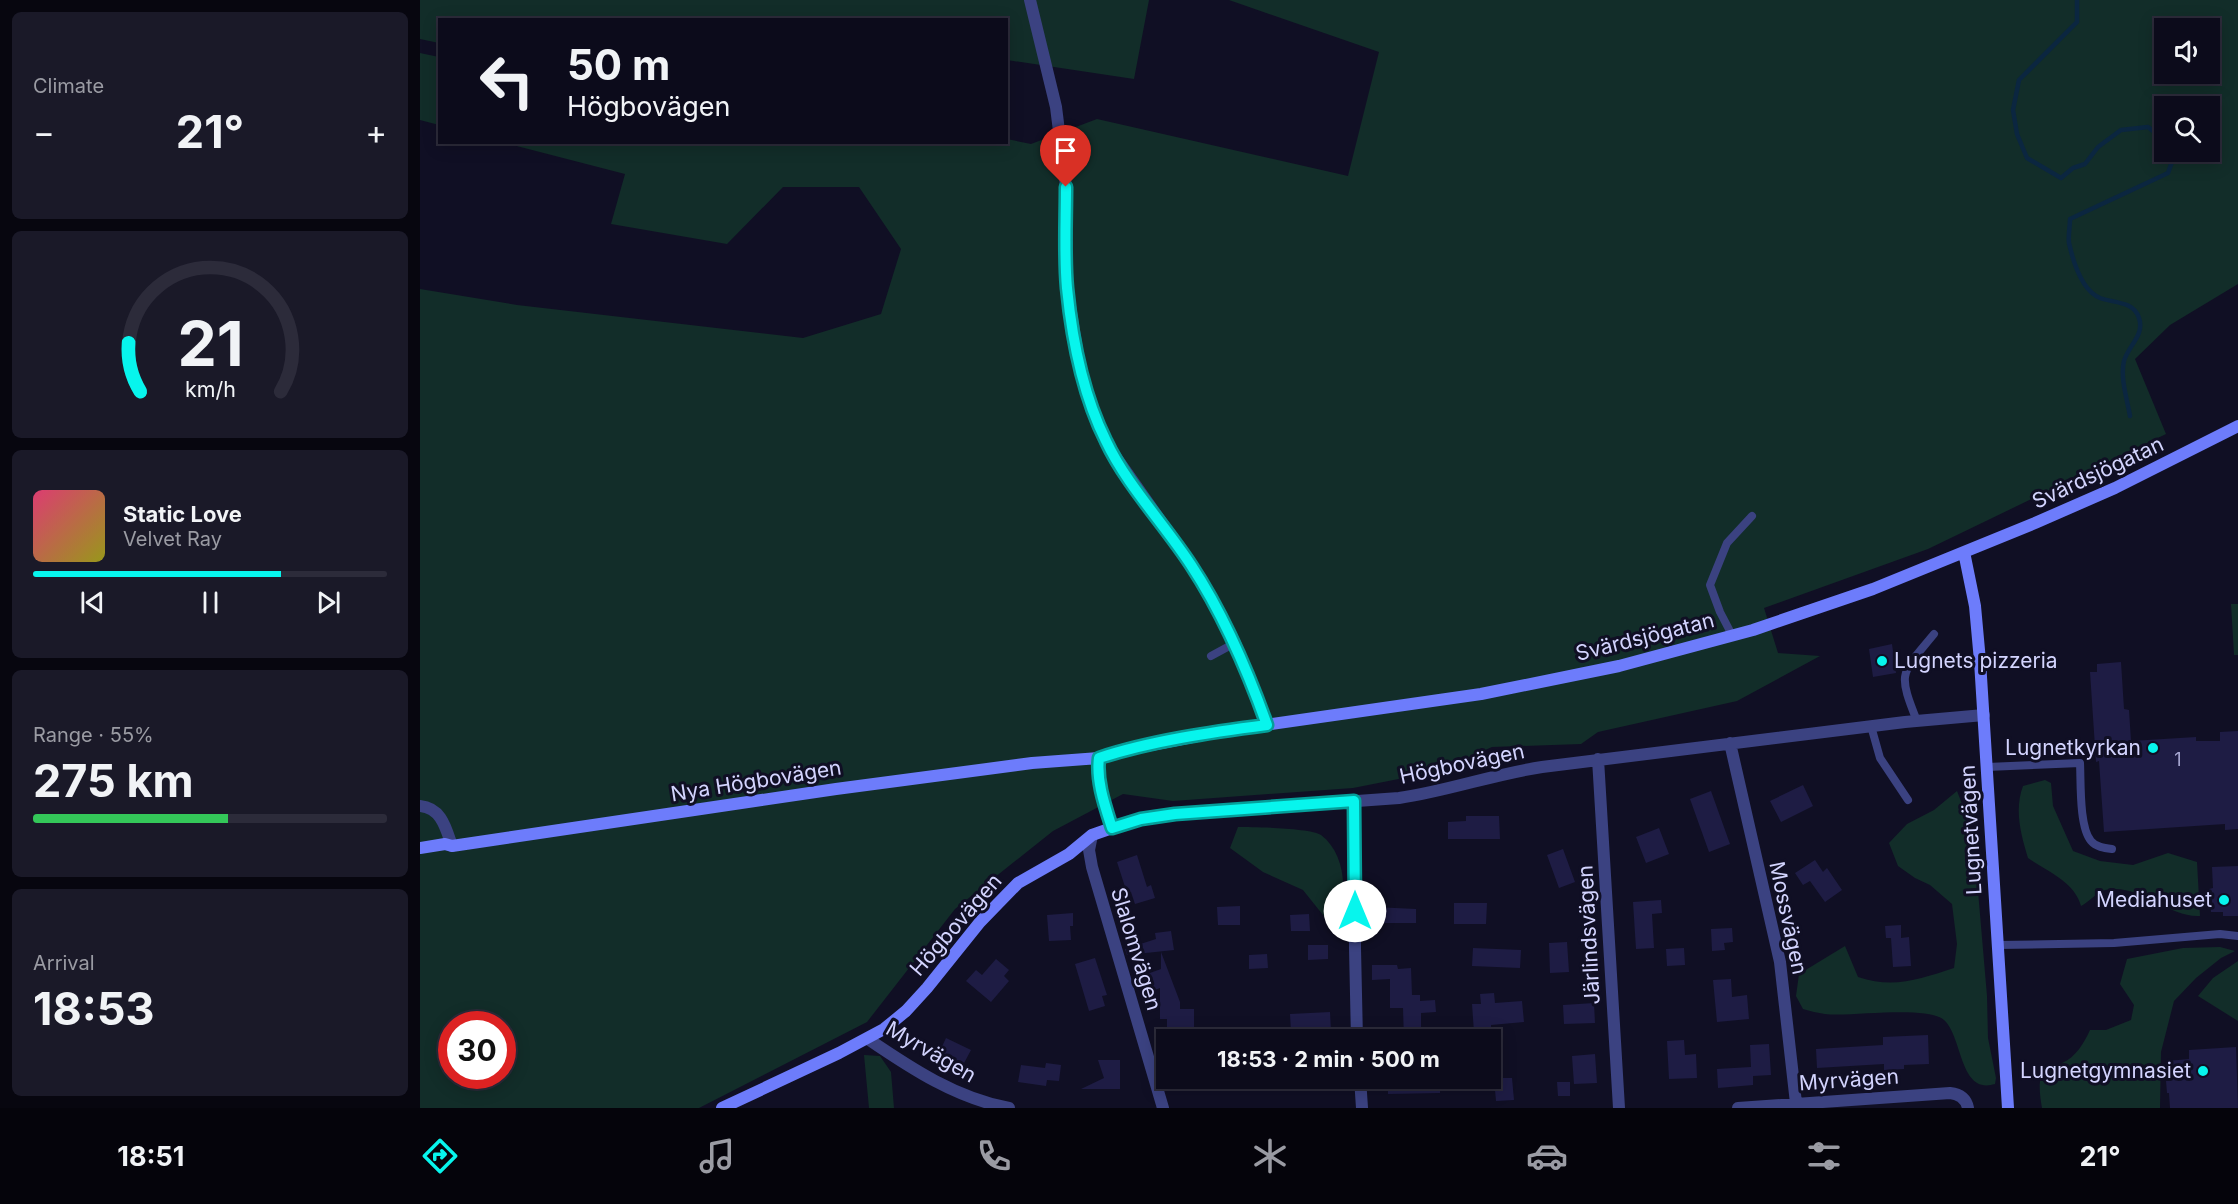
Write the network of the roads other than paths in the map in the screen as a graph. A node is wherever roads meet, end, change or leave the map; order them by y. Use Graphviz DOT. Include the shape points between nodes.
graph roads {
  1 [pos="1030,0"];
  2 [pos="2238,426"];
  3 [pos="1752,516"];
  4 [pos="1964,552"];
  5 [pos="1934,634"];
  6 [pos="1732,635"];
  7 [pos="1235,643"];
  8 [pos="1211,656"];
  9 [pos="1984,715"];
  10 [pos="1917,721"];
  11 [pos="1267,725"];
  12 [pos="1871,726"];
  13 [pos="1730,743"];
  14 [pos="1099,758"];
  15 [pos="1598,759"];
  16 [pos="1987,767"];
  17 [pos="1908,800"];
  18 [pos="1354,801"];
  19 [pos="420,806"];
  20 [pos="1112,828"];
  21 [pos="1092,835"];
  22 [pos="452,846"];
  23 [pos="420,848"];
  24 [pos="2112,849"];
  25 [pos="2238,936"];
  26 [pos="1998,945"];
  27 [pos="1358,1029"];
  28 [pos="868,1039"];
  29 [pos="1361,1089"];
  30 [pos="1964,1102"];
  31 [pos="1796,1103"];
  32 [pos="722,1108"];
  33 [pos="1009,1108"];
  34 [pos="1163,1108"];
  35 [pos="1362,1108"];
  36 [pos="1619,1108"];
  37 [pos="1738,1108"];
  38 [pos="2008,1108"];
  1 -- 7 [label="street" via="1056,107 1066,187 1067,287 1090,403 1106,443 1195,571"];
  2 -- 4 [label="street, Svärdsjögatan" via="2115,488"];
  3 -- 6 [label="lane" via="1727,543 1710,585"];
  4 -- 6 [label="street, Svärdsjögatan" via="1873,589"];
  4 -- 9 [label="street, Lugnetvägen" via="1977,625"];
  5 -- 10 [label="lane" via="1908,666 1904,677"];
  6 -- 11 [label="street, Svärdsjögatan" via="1619,666 1481,694"];
  7 -- 8 [label="lane"];
  7 -- 11 [label="street"];
  9 -- 10 [label="street, Högbovägen"];
  9 -- 16 [label="street, Lugnetvägen"];
  10 -- 12 [label="street, Högbovägen"];
  11 -- 14 [label="street, Svärdsjögatan"];
  12 -- 13 [label="street, Högbovägen"];
  12 -- 17 [label="lane" via="1880,758"];
  13 -- 15 [label="street, Högbovägen"];
  13 -- 31 [label="street, Mossvägen" via="1780,962"];
  14 -- 20 [label="street" via="1103,800"];
  14 -- 22 [label="street, Nya Högbovägen" via="859,786"];
  15 -- 18 [label="street, Högbovägen" via="1526,769 1428,794"];
  15 -- 36 [label="street, Järlindsvägen"];
  16 -- 24 [label="lane" via="2080,762 2087,836 2092,843"];
  16 -- 26 [label="street, Lugnetvägen"];
  18 -- 20 [label="street, Högbovägen" via="1175,814"];
  18 -- 27 [label="street"];
  19 -- 22 [label="street" via="437,813 444,821"];
  20 -- 21 [label="street, Högbovägen"];
  21 -- 28 [label="street, Högbovägen" via="1069,854 1018,883 980,922 927,988 895,1020"];
  21 -- 34 [label="street, Slalomvägen" via="1092,867"];
  22 -- 23 [label="street, Nya Högbovägen"];
  25 -- 26 [label="lane"];
  26 -- 38 [label="street, Lugnetvägen"];
  28 -- 32 [label="street, Högbovägen"];
  28 -- 33 [label="street, Myrvägen" via="939,1084 970,1098"];
  29 -- 35 [label="street"];
  30 -- 31 [label="street, Myrvägen" via="1950,1093"];
  31 -- 37 [label="street, Myrvägen"];
}
